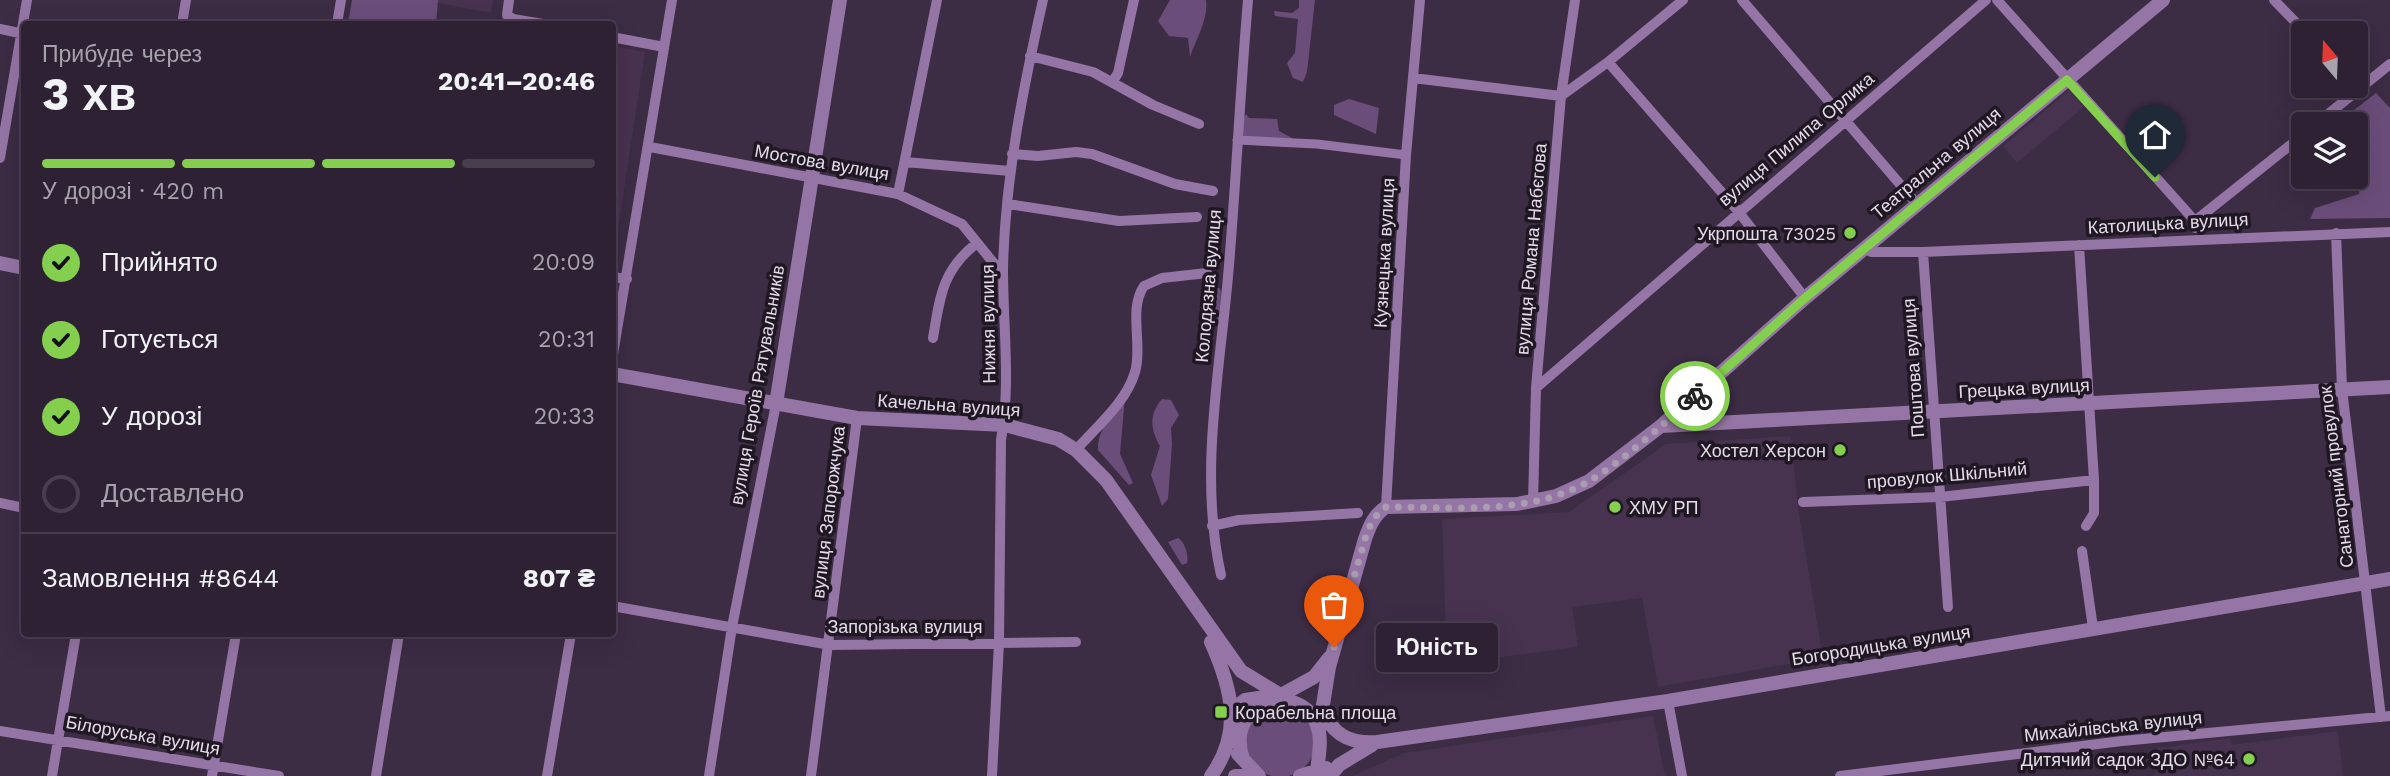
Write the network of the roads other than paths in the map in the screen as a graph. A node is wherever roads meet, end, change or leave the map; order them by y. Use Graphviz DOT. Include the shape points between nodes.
graph roads {
  1 [pos="27,0"];
  2 [pos="186,0"];
  3 [pos="341,0"];
  4 [pos="509,0"];
  5 [pos="672,0"];
  6 [pos="840,0"];
  7 [pos="937,0"];
  8 [pos="1043,0"];
  9 [pos="1134,0"];
  10 [pos="1248,0"];
  11 [pos="1420,0"];
  12 [pos="1575,0"];
  13 [pos="1683,0"];
  14 [pos="1742,0"];
  15 [pos="1986,0"];
  16 [pos="1997,0"];
  17 [pos="2163,0"];
  18 [pos="2274,0"];
  19 [pos="24,21"];
  20 [pos="182,21"];
  21 [pos="338,21"];
  22 [pos="525,21"];
  23 [pos="2294,21"];
  24 [pos="0,29"];
  25 [pos="21,33"];
  26 [pos="616,38"];
  27 [pos="21,44"];
  28 [pos="664,47"];
  29 [pos="1030,56"];
  30 [pos="1608,62"];
  31 [pos="2390,64"];
  32 [pos="1413,78"];
  33 [pos="2368,79"];
  34 [pos="2067,80"];
  35 [pos="1113,81"];
  36 [pos="1561,96"];
  37 [pos="2344,98"];
  38 [pos="2329,112"];
  39 [pos="1844,121"];
  40 [pos="1199,124"];
  41 [pos="1237,140"];
  42 [pos="2291,145"];
  43 [pos="650,147"];
  44 [pos="1012,154"];
  45 [pos="1406,155"];
  46 [pos="0,158"];
  47 [pos="905,162"];
  48 [pos="1010,171"];
  49 [pos="811,179"];
  50 [pos="1213,191"];
  51 [pos="898,194"];
  52 [pos="1008,204"];
  53 [pos="1917,204"];
  54 [pos="1738,211"];
  55 [pos="1197,217"];
  56 [pos="2195,221"];
  57 [pos="2390,232"];
  58 [pos="2336,233"];
  59 [pos="2196,238"];
  60 [pos="977,243"];
  61 [pos="2079,244"];
  62 [pos="1866,246"];
  63 [pos="1923,252"];
  64 [pos="0,263"];
  65 [pos="21,267"];
  66 [pos="1003,268"];
  67 [pos="1207,273"];
  68 [pos="616,278"];
  69 [pos="627,279"];
  70 [pos="1805,298"];
  71 [pos="616,338"];
  72 [pos="933,338"];
  73 [pos="616,375"];
  74 [pos="2390,387"];
  75 [pos="1536,388"];
  76 [pos="2343,389"];
  77 [pos="776,404"];
  78 [pos="2088,404"];
  79 [pos="1934,412"];
  80 [pos="857,418"];
  81 [pos="1005,425"];
  82 [pos="1661,426"];
  83 [pos="1076,450"];
  84 [pos="2094,480"];
  85 [pos="1940,497"];
  86 [pos="1532,502"];
  87 [pos="1803,502"];
  88 [pos="0,503"];
  89 [pos="21,507"];
  90 [pos="1386,507"];
  91 [pos="1358,513"];
  92 [pos="1212,526"];
  93 [pos="2086,526"];
  94 [pos="2082,551"];
  95 [pos="1221,575"];
  96 [pos="2390,579"];
  97 [pos="2366,582"];
  98 [pos="1948,607"];
  99 [pos="616,608"];
  100 [pos="1199,615"];
  101 [pos="732,627"];
  102 [pos="2093,628"];
  103 [pos="75,637"];
  104 [pos="235,637"];
  105 [pos="399,637"];
  106 [pos="570,637"];
  107 [pos="1076,642"];
  108 [pos="999,643"];
  109 [pos="830,645"];
  110 [pos="1332,654"];
  111 [pos="1298,688"];
  112 [pos="1265,695"];
  113 [pos="1286,700"];
  114 [pos="1668,701"];
  115 [pos="1322,708"];
  116 [pos="2386,716"];
  117 [pos="1319,730"];
  118 [pos="0,731"];
  119 [pos="1236,732"];
  120 [pos="58,738"];
  121 [pos="1353,742"];
  122 [pos="1377,742"];
  123 [pos="1317,755"];
  124 [pos="213,770"];
  125 [pos="1326,772"];
  126 [pos="52,776"];
  127 [pos="279,776"];
  128 [pos="376,776"];
  129 [pos="547,776"];
  130 [pos="709,776"];
  131 [pos="811,776"];
  132 [pos="992,776"];
  133 [pos="1211,776"];
  134 [pos="1235,776"];
  135 [pos="1259,776"];
  136 [pos="1301,776"];
  137 [pos="1682,776"];
  138 [pos="1840,776"];
  1 -- 19 [label="street"];
  2 -- 20 [label="street"];
  3 -- 21 [label="street"];
  4 -- 22 [label="street" via="507,15"];
  5 -- 28 [label="street"];
  6 -- 49 [label="street, вулиця Героїв Рятувальників"];
  7 -- 47 [label="street"];
  8 -- 29 [label="street, Нижня вулиця"];
  9 -- 35 [label="street"];
  10 -- 41 [label="street, Колодязна вулиця"];
  11 -- 32 [label="street, Кузнецька вулиця"];
  12 -- 36 [label="street, вулиця Романа Набєгова"];
  13 -- 30 [label="street"];
  14 -- 39 [label="street"];
  15 -- 39 [label="street, вулиця Пилипа Орлика"];
  16 -- 34 [label="street"];
  17 -- 34 [label="street, Театральна вулиця"];
  18 -- 23 [label="street"];
  24 -- 25 [label="street"];
  26 -- 28 [label="street"];
  27 -- 46 [label="street"];
  28 -- 43 [label="street"];
  29 -- 35 [label="street"];
  29 -- 44 [label="street, Нижня вулиця"];
  30 -- 36 [label="street"];
  30 -- 54 [label="street"];
  31 -- 33 [label="street"];
  32 -- 36 [label="street"];
  32 -- 45 [label="street, Кузнецька вулиця"];
  34 -- 53 [label="street, Театральна вулиця"];
  34 -- 56 [label="street"];
  35 -- 40 [label="street" via="1153,105"];
  36 -- 75 [label="street, вулиця Романа Набєгова"];
  37 -- 38 [label="street"];
  39 -- 53 [label="street"];
  39 -- 54 [label="street, вулиця Пилипа Орлика"];
  41 -- 45 [label="street"];
  41 -- 92 [label="street, Колодязна вулиця" via="1212,438"];
  42 -- 56 [label="street"];
  43 -- 49 [label="street, Мостова вулиця"];
  43 -- 69 [label="street"];
  44 -- 48 [label="street, Нижня вулиця"];
  44 -- 50 [label="street" via="1092,154 1175,184"];
  45 -- 90 [label="street, Кузнецька вулиця"];
  47 -- 48 [label="street"];
  47 -- 51 [label="street"];
  48 -- 52 [label="street, Нижня вулиця"];
  49 -- 51 [label="street, Мостова вулиця"];
  49 -- 77 [label="street, вулиця Героїв Рятувальників"];
  51 -- 60 [label="street, Мостова вулиця" via="955,220"];
  52 -- 55 [label="street" via="1119,221"];
  52 -- 66 [label="street, Нижня вулиця"];
  53 -- 62 [label="street, Театральна вулиця"];
  54 -- 70 [label="street"];
  54 -- 75 [label="street, вулиця Пилипа Орлика"];
  56 -- 59 [label="street"];
  57 -- 58 [label="street, Католицька вулиця"];
  58 -- 59 [label="street, Католицька вулиця"];
  58 -- 76 [label="street, Санаторний провулок"];
  59 -- 61 [label="street, Католицька вулиця"];
  60 -- 66 [label="street, Мостова вулиця"];
  60 -- 72 [label="street, Нижня вулиця" via="952,268"];
  61 -- 63 [label="street, Католицька вулиця"];
  61 -- 78 [label="street"];
  62 -- 63 [label="street, Католицька вулиця" via="1871,252"];
  62 -- 70 [label="street, Театральна вулиця"];
  63 -- 79 [label="street, Поштова вулиця"];
  64 -- 65 [label="street"];
  66 -- 81 [label="street, Нижня вулиця"];
  67 -- 83 [label="street" via="1162,278 1144,286 1138,301 1137,362 1132,381"];
  68 -- 69 [label="street"];
  69 -- 71 [label="street"];
  70 -- 82 [label="street, Театральна вулиця"];
  73 -- 77 [label="street, Качельна вулиця"];
  74 -- 76 [label="street, Грецька вулиця"];
  75 -- 86 [label="street, вулиця Романа Набєгова"];
  76 -- 78 [label="street, Грецька вулиця"];
  76 -- 97 [label="street, Санаторний провулок"];
  77 -- 80 [label="street, Качельна вулиця"];
  77 -- 101 [label="street, вулиця Героїв Рятувальників"];
  78 -- 79 [label="street, Грецька вулиця"];
  78 -- 84 [label="street"];
  79 -- 82 [label="street, Грецька вулиця"];
  79 -- 85 [label="street, Поштова вулиця"];
  80 -- 81 [label="street, Качельна вулиця"];
  80 -- 109 [label="street, вулиця Запорожчука"];
  81 -- 83 [label="street, Качельна вулиця" via="1045,433"];
  81 -- 108 [label="street, Нижня вулиця" via="1001,440"];
  82 -- 86 [label="street, Театральна вулиця" via="1589,481"];
  83 -- 100 [label="street, Качельна вулиця" via="1113,490"];
  84 -- 85 [label="street, провулок Шкільний"];
  84 -- 93 [label="street" via="2094,513"];
  85 -- 87 [label="street, провулок Шкільний"];
  85 -- 98 [label="street, Поштова вулиця"];
  86 -- 90 [label="street" via="1495,507"];
  88 -- 89 [label="street"];
  90 -- 110 [label="street" via="1368,531"];
  91 -- 92 [label="street" via="1239,520"];
  92 -- 95 [label="street, Колодязна вулиця"];
  94 -- 102 [label="street"];
  96 -- 97 [label="street, Богородицька вулиця"];
  97 -- 102 [label="street, Богородицька вулиця"];
  97 -- 116 [label="street, Санаторний провулок"];
  99 -- 101 [label="street, Запорізька вулиця"];
  100 -- 112 [label="street, Качельна вулиця"];
  100 -- 119 [label="street, Качельна вулиця" via="1226,677"];
  101 -- 109 [label="street, Запорізька вулиця"];
  101 -- 130 [label="street, вулиця Героїв Рятувальників"];
  102 -- 114 [label="street, Богородицька вулиця"];
  103 -- 120 [label="street"];
  104 -- 124 [label="street"];
  105 -- 128 [label="street"];
  106 -- 129 [label="street"];
  107 -- 108 [label="street, Запорізька вулиця"];
  108 -- 109 [label="street, Запорізька вулиця"];
  108 -- 132 [label="street, Нижня вулиця"];
  109 -- 131 [label="street, вулиця Запорожчука"];
  110 -- 111 [label="street" via="1321,670"];
  110 -- 115 [label="street"];
  111 -- 112 [label="street"];
  111 -- 113 [label="street"];
  112 -- 113 [label="street, Качельна вулиця"];
  112 -- 119 [label="street"];
  113 -- 117 [label="street, Качельна вулиця" via="1313,718"];
  113 -- 119 [label="street" via="1255,697"];
  114 -- 122 [label="street, Богородицька вулиця"];
  114 -- 137 [label="street"];
  115 -- 117 [label="street"];
  115 -- 121 [label="street" via="1334,730"];
  116 -- 138 [label="street, Михайлівська вулиця" via="2123,741"];
  117 -- 121 [label="street, Богородицька вулиця"];
  117 -- 123 [label="street"];
  118 -- 120 [label="street, Білоруська вулиця"];
  119 -- 133 [label="street"];
  119 -- 135 [label="street"];
  120 -- 124 [label="street, Білоруська вулиця"];
  120 -- 126 [label="street"];
  121 -- 122 [label="street, Богородицька вулиця"];
  122 -- 125 [label="street, Богородицька вулиця"];
  123 -- 125 [label="street"];
  123 -- 136 [label="street"];
  124 -- 127 [label="street, Білоруська вулиця"];
  125 -- 136 [label="street, Богородицька вулиця"];
  134 -- 135 [label="street"];
}
